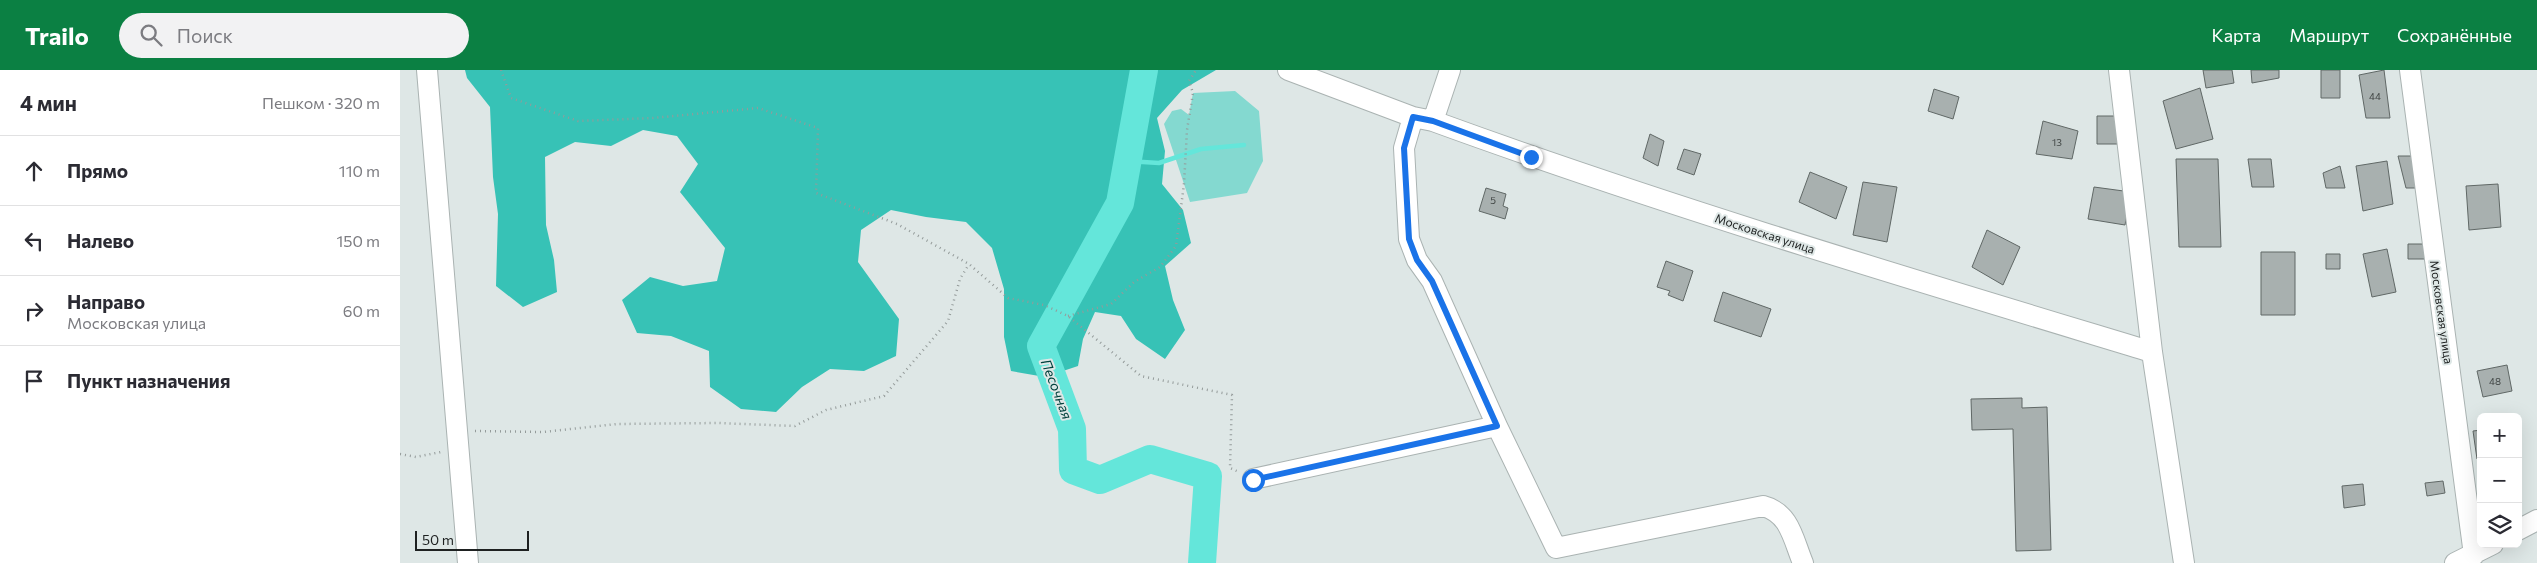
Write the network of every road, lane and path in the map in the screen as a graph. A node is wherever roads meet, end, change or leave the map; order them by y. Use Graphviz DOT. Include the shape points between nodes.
graph roads {
  1 [pos="427,70"];
  2 [pos="501,70"];
  3 [pos="1196,70"];
  4 [pos="1288,70"];
  5 [pos="1450,70"];
  6 [pos="2119,70"];
  7 [pos="2410,70"];
  8 [pos="1413,117"];
  9 [pos="1433,121"];
  10 [pos="969,264"];
  11 [pos="1068,316"];
  12 [pos="2152,352"];
  13 [pos="1497,426"];
  14 [pos="459,440"];
  15 [pos="400,454"];
  16 [pos="1253,480"];
  17 [pos="2537,520"];
  18 [pos="2522,528"];
  19 [pos="2486,548"];
  20 [pos="2474,555"];
  21 [pos="468,563"];
  22 [pos="1803,563"];
  23 [pos="2184,563"];
  24 [pos="2455,563"];
  1 -- 14 [label="street"];
  2 -- 10 [label="path" via="511,98 578,121 758,108 818,128 816,193 897,224"];
  3 -- 11 [label="path" via="1189,81 1194,93 1187,130 1176,246 1160,268 1134,282 1111,304"];
  4 -- 8 [label="street, Московская улица"];
  5 -- 9 [label="street"];
  6 -- 12 [label="street"];
  7 -- 20 [label="street, Московская улица"];
  8 -- 9 [label="street, Московская улица"];
  8 -- 13 [label="street" via="1404,148 1409,239 1417,260 1432,281"];
  9 -- 12 [label="street, Московская улица" via="1531,157 1855,262"];
  10 -- 11 [label="path" via="1008,298 1044,305"];
  10 -- 14 [label="path" via="960,279 948,321 884,396 826,410 795,426 626,424"];
  11 -- 16 [label="path" via="1141,376 1232,395 1230,468"];
  12 -- 23 [label="street"];
  13 -- 16 [label="street"];
  13 -- 22 [label="street" via="1556,548 1763,506 1775,510 1785,519"];
  14 -- 15 [label="path" via="416,456"];
  14 -- 21 [label="street"];
  17 -- 18 [label="street"];
  19 -- 20 [label="street"];
  20 -- 24 [label="street"];
}
